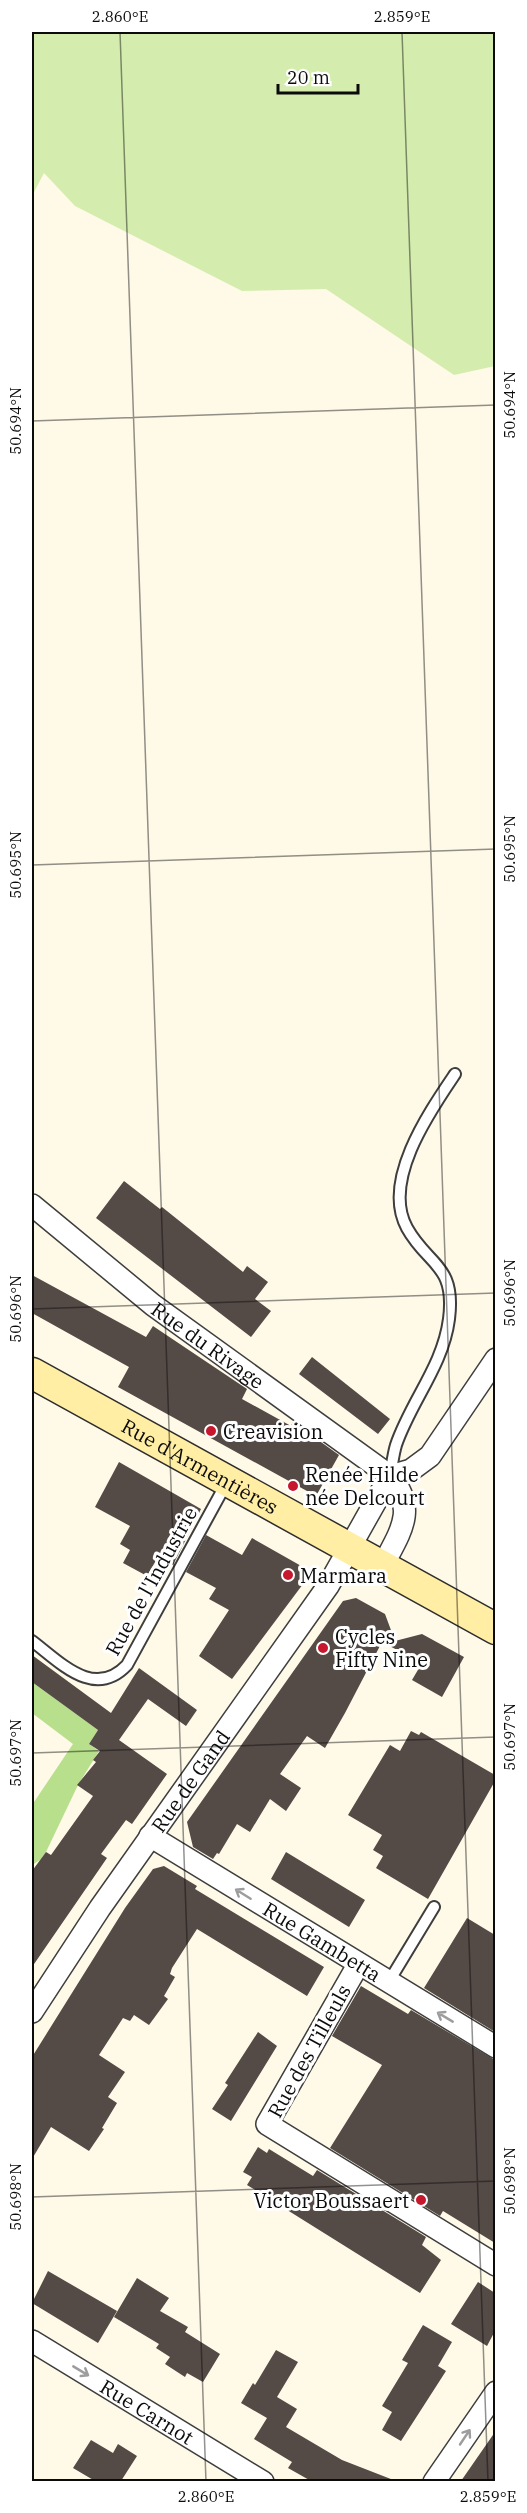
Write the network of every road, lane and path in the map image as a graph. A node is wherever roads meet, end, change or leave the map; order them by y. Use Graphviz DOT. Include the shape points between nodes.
graph roads {
  1 [pos="455,1074"];
  2 [pos="32,1205"];
  3 [pos="495,1359"];
  4 [pos="32,1373"];
  5 [pos="390,1476"];
  6 [pos="227,1481"];
  7 [pos="349,1549"];
  8 [pos="382,1566"];
  9 [pos="495,1629"];
  10 [pos="32,1641"];
  11 [pos="150,1836"];
  12 [pos="434,1907"];
  13 [pos="358,1965"];
  14 [pos="388,1983"];
  15 [pos="32,2012"];
  16 [pos="495,2047"];
  17 [pos="495,2265"];
  18 [pos="32,2341"];
  19 [pos="495,2392"];
  20 [pos="263,2481"];
  21 [pos="435,2481"];
  1 -- 5 [label="lane" via="421,1126 405,1165 402,1215 407,1229 446,1277 450,1304 440,1358 396,1445"];
  2 -- 5 [label="street, Rue du Rivage" via="153,1305"];
  3 -- 5 [label="street" via="430,1456 411,1470"];
  4 -- 6 [label="main road, Rue d'Armentières"];
  5 -- 7 [label="street"];
  5 -- 8 [label="street, Rue du Rivage" via="403,1495 405,1512"];
  6 -- 7 [label="main road, Rue d'Armentières"];
  6 -- 10 [label="lane, Rue de l'Industrie" via="127,1665 119,1673 102,1680 76,1674"];
  7 -- 8 [label="main road, Rue d'Armentières"];
  7 -- 11 [label="street, Rue de Gand" via="324,1592"];
  8 -- 9 [label="main road, Rue d'Armentières"];
  13 -- 11 [label="street, Rue Gambetta, one-way"];
  11 -- 15 [label="street, Rue de Gand"];
  12 -- 14 [label="lane"];
  13 -- 14 [label="street, Rue Gambetta"];
  13 -- 17 [label="street, Rue des Tilleuls" via="267,2124"];
  16 -- 14 [label="street, Rue Gambetta, one-way"];
  18 -- 20 [label="street, Rue Carnot, one-way"];
  21 -- 19 [label="street, one-way"];
}
